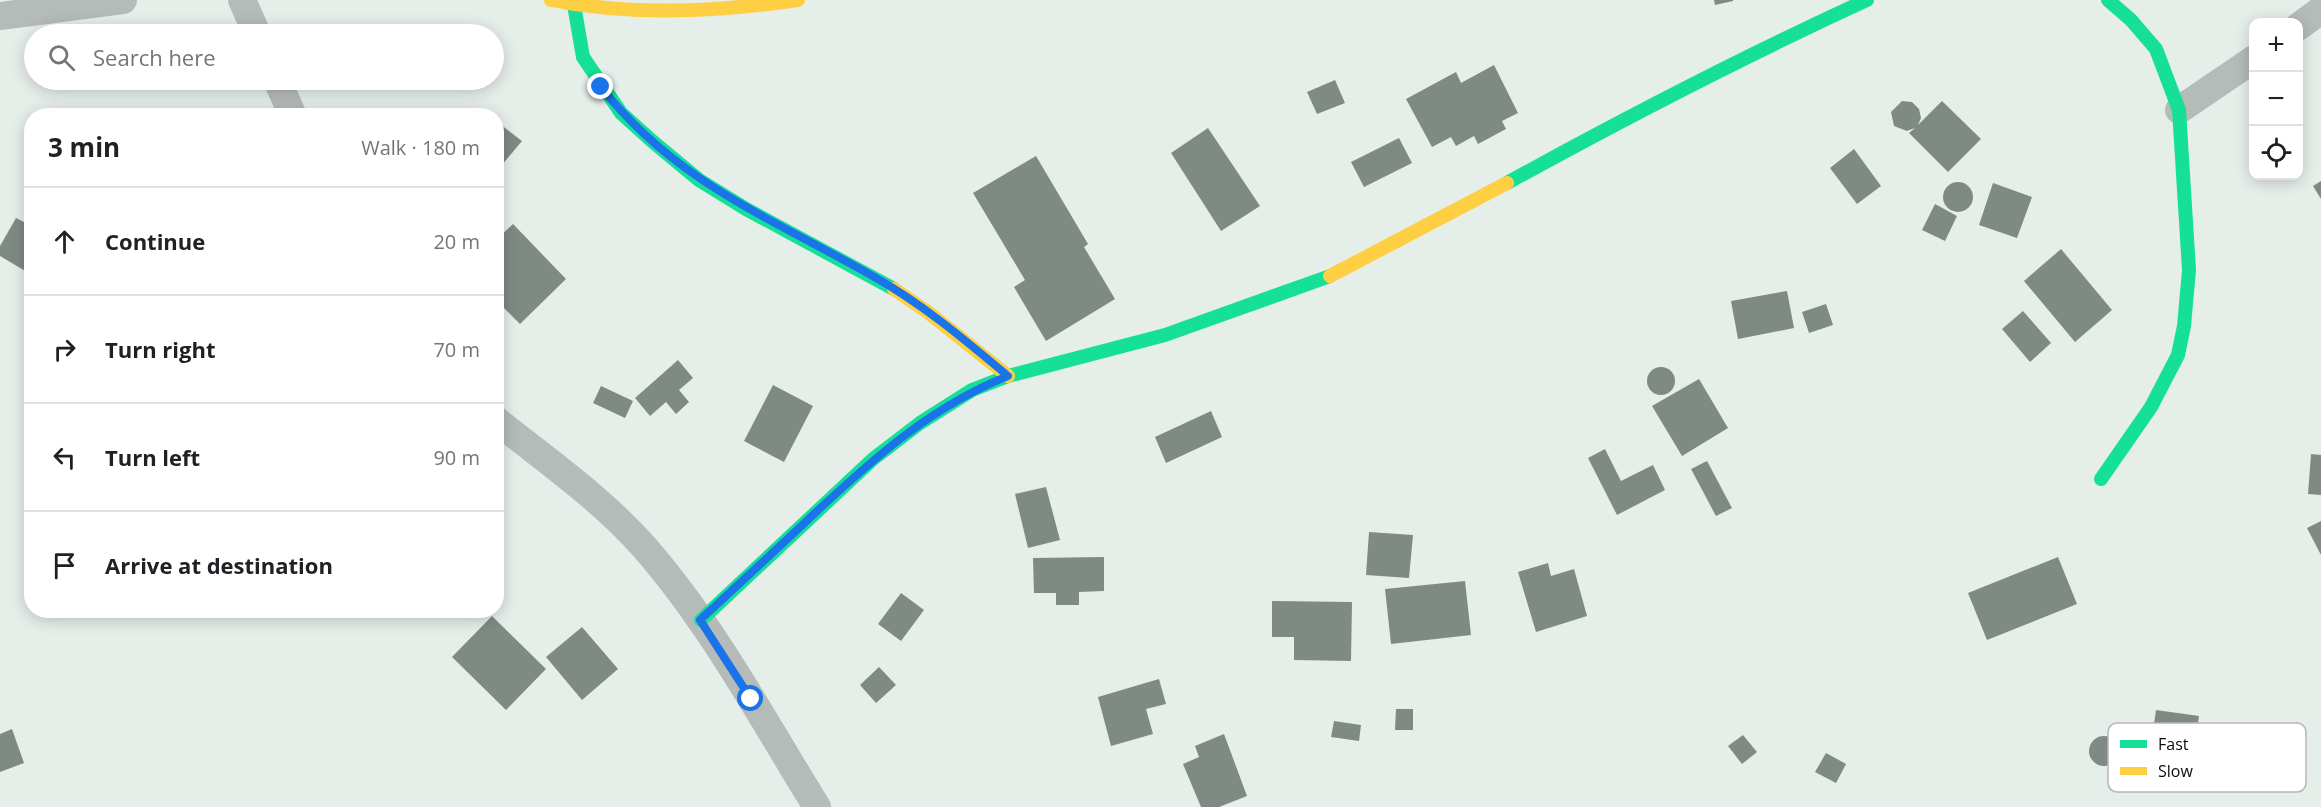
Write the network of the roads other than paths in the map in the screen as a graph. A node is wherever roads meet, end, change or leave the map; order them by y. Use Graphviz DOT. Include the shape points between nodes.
graph roads {
  1 [pos="123,0"];
  2 [pos="242,0"];
  3 [pos="551,0"];
  4 [pos="798,0"];
  5 [pos="1867,0"];
  6 [pos="2108,0"];
  7 [pos="574,5"];
  8 [pos="2321,10"];
  9 [pos="0,16"];
  10 [pos="2303,23"];
  11 [pos="253,24"];
  12 [pos="2249,62"];
  13 [pos="281,90"];
  14 [pos="289,108"];
  15 [pos="2179,110"];
  16 [pos="1008,376"];
  17 [pos="504,426"];
  18 [pos="2101,479"];
  19 [pos="700,620"];
  20 [pos="817,807"];
  1 -- 9 [label="street"];
  2 -- 11 [label="street"];
  3 -- 7 [label="street"];
  4 -- 7 [label="street" via="699,11"];
  5 -- 16 [label="street" via="1632,114 1332,275 1165,335"];
  6 -- 15 [label="street" via="2156,49"];
  7 -- 16 [label="street" via="583,57 621,113 652,141 699,180 746,209 878,278"];
  8 -- 10 [label="street"];
  12 -- 15 [label="street"];
  13 -- 14 [label="street"];
  15 -- 18 [label="street" via="2189,270 2178,356 2151,407"];
  16 -- 19 [label="street" via="963,396 873,459"];
  17 -- 19 [label="street" via="584,489 645,548"];
  19 -- 20 [label="street"];
}
